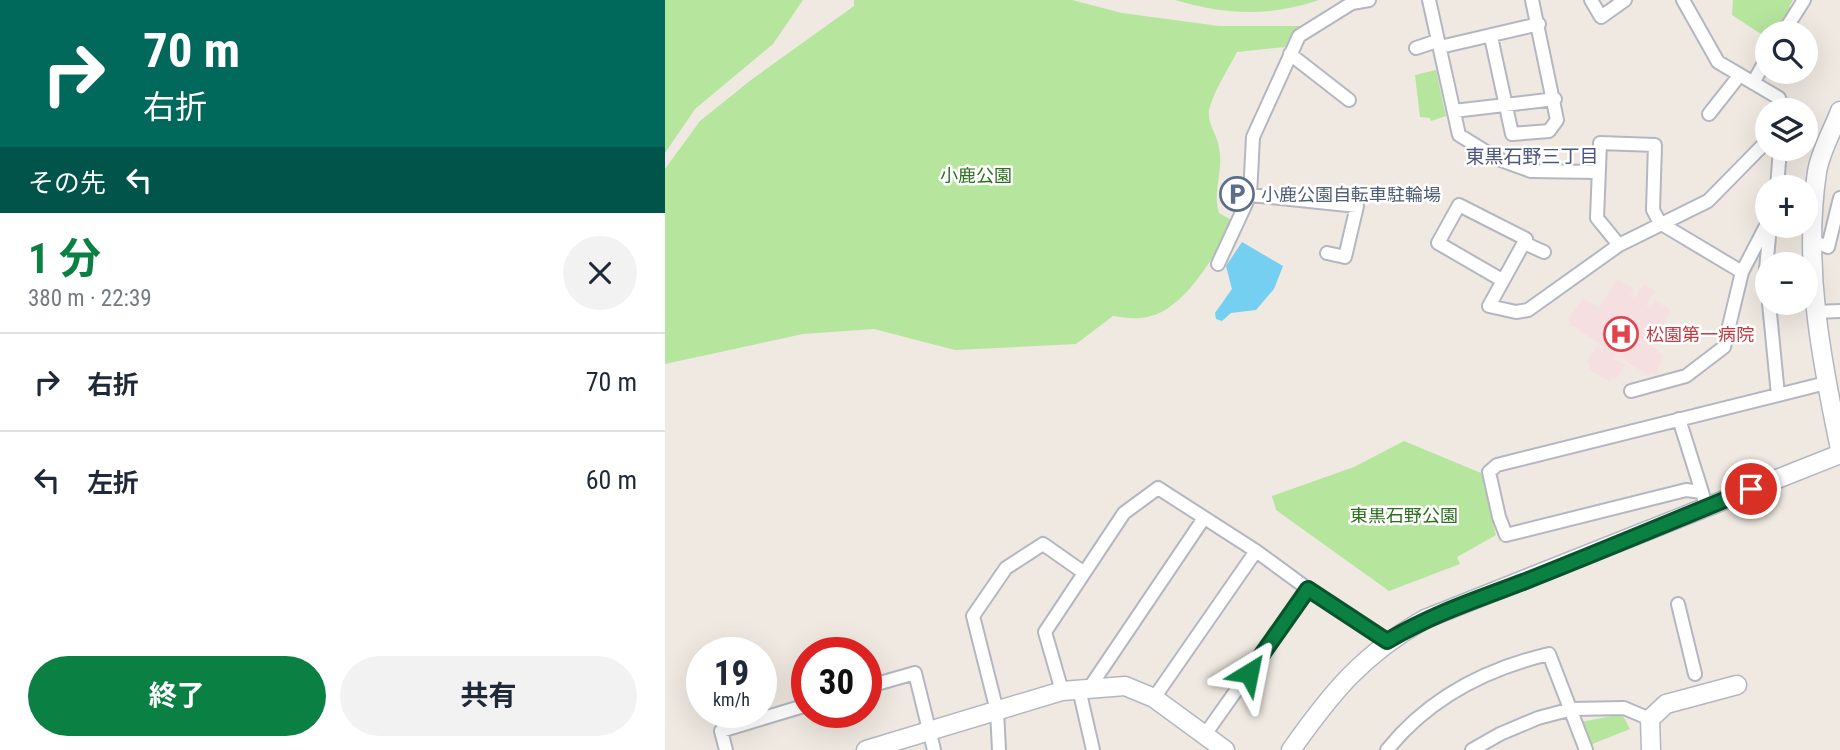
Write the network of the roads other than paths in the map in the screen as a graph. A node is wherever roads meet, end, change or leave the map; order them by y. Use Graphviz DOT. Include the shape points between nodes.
graph roads {
  1 [pos="1369,0"];
  2 [pos="1429,0"];
  3 [pos="1532,0"];
  4 [pos="1591,0"];
  5 [pos="1625,0"];
  6 [pos="1682,0"];
  7 [pos="1804,0"];
  8 [pos="1791,21"];
  9 [pos="1539,24"];
  10 [pos="1491,37"];
  11 [pos="1438,44"];
  12 [pos="1416,48"];
  13 [pos="1290,54"];
  14 [pos="1739,76"];
  15 [pos="1755,79"];
  16 [pos="1753,83"];
  17 [pos="1779,98"];
  18 [pos="1555,99"];
  19 [pos="1349,100"];
  20 [pos="1505,105"];
  21 [pos="1454,111"];
  22 [pos="1840,111"];
  23 [pos="1709,114"];
  24 [pos="1755,153"];
  25 [pos="1597,172"];
  26 [pos="1250,195"];
  27 [pos="1840,198"];
  28 [pos="1660,223"];
  29 [pos="1762,238"];
  30 [pos="1524,243"];
  31 [pos="1619,245"];
  32 [pos="1827,246"];
  33 [pos="1544,252"];
  34 [pos="1327,253"];
  35 [pos="1218,264"];
  36 [pos="1742,272"];
  37 [pos="1502,280"];
  38 [pos="1818,296"];
  39 [pos="1840,311"];
  40 [pos="1818,312"];
  41 [pos="1770,315"];
  42 [pos="1815,315"];
  43 [pos="1826,383"];
  44 [pos="1631,391"];
  45 [pos="1778,395"];
  46 [pos="1679,419"];
  47 [pos="1840,451"];
  48 [pos="1704,499"];
  49 [pos="1204,519"];
  50 [pos="1256,551"];
  51 [pos="1083,572"];
  52 [pos="1308,589"];
  53 [pos="1678,604"];
  54 [pos="1387,641"];
  55 [pos="1695,674"];
  56 [pos="882,682"];
  57 [pos="1737,685"];
  58 [pos="1077,689"];
  59 [pos="1154,698"];
  60 [pos="1572,709"];
  61 [pos="791,710"];
  62 [pos="997,711"];
  63 [pos="1650,719"];
  64 [pos="931,730"];
  65 [pos="1205,742"];
  66 [pos="726,750"];
  67 [pos="867,750"];
  68 [pos="934,750"];
  69 [pos="999,750"];
  70 [pos="1093,750"];
  71 [pos="1225,750"];
  72 [pos="1291,750"];
  73 [pos="1387,750"];
  74 [pos="1472,750"];
  75 [pos="1585,750"];
  76 [pos="1651,750"];
  1 -- 13 [label="street" via="1352,3 1314,24 1299,36"];
  2 -- 11 [label="street"];
  3 -- 9 [label="street"];
  4 -- 5 [label="street" via="1601,17"];
  6 -- 14 [label="street" via="1718,62"];
  7 -- 8 [label="street"];
  9 -- 10 [label="street"];
  9 -- 18 [label="street"];
  10 -- 11 [label="street"];
  10 -- 20 [label="street"];
  11 -- 12 [label="street"];
  11 -- 21 [label="street"];
  13 -- 19 [label="street"];
  13 -- 26 [label="street" via="1253,137"];
  14 -- 16 [label="street"];
  14 -- 23 [label="street"];
  15 -- 16 [label="street"];
  16 -- 17 [label="street"];
  18 -- 20 [label="street"];
  18 -- 20 [label="street" via="1557,120 1549,131 1512,134"];
  20 -- 21 [label="street"];
  21 -- 25 [label="street" via="1459,135 1498,159 1531,171"];
  22 -- 32 [label="street" via="1817,169"];
  24 -- 28 [label="street" via="1708,201"];
  25 -- 28 [label="street" via="1600,143 1655,145 1653,210"];
  25 -- 31 [label="street" via="1597,218"];
  26 -- 34 [label="street" via="1357,206 1345,257"];
  26 -- 35 [label="street"];
  27 -- 32 [label="street"];
  28 -- 31 [label="street"];
  28 -- 36 [label="street"];
  29 -- 36 [label="street"];
  30 -- 33 [label="street"];
  30 -- 37 [label="street"];
  30 -- 37 [label="street" via="1526,239 1459,205 1438,243"];
  31 -- 37 [label="street" via="1528,310 1489,306"];
  32 -- 38 [label="street"];
  36 -- 44 [label="street" via="1724,347 1686,376"];
  39 -- 40 [label="street"];
  41 -- 45 [label="street"];
  42 -- 43 [label="street"];
  43 -- 45 [label="street"];
  43 -- 47 [label="street"];
  45 -- 46 [label="street"];
  46 -- 48 [label="street"];
  46 -- 48 [label="street" via="1497,466 1489,472 1499,517 1506,536 1686,491"];
  47 -- 48 [label="street"];
  48 -- 54 [label="street" via="1522,582 1465,601"];
  49 -- 50 [label="street"];
  49 -- 51 [label="street" via="1158,488 1124,513"];
  49 -- 58 [label="street"];
  50 -- 52 [label="street"];
  50 -- 59 [label="street"];
  51 -- 58 [label="street" via="1045,632"];
  51 -- 62 [label="street" via="1043,544 1006,568 972,616"];
  52 -- 54 [label="street"];
  52 -- 65 [label="street"];
  53 -- 55 [label="street"];
  54 -- 72 [label="street" via="1324,702"];
  56 -- 64 [label="street" via="915,673"];
  57 -- 63 [label="street" via="1666,704"];
  58 -- 59 [label="street" via="1125,686"];
  58 -- 62 [label="street"];
  58 -- 70 [label="street"];
  59 -- 65 [label="street"];
  60 -- 63 [label="street" via="1624,708"];
  60 -- 73 [label="street" via="1549,654 1521,660 1463,685 1416,717"];
  60 -- 74 [label="street" via="1525,723"];
  60 -- 75 [label="street"];
  61 -- 66 [label="street" via="721,731"];
  62 -- 64 [label="street"];
  62 -- 69 [label="street"];
  63 -- 76 [label="street"];
  64 -- 67 [label="street"];
  64 -- 68 [label="street"];
  65 -- 71 [label="street"];
}
